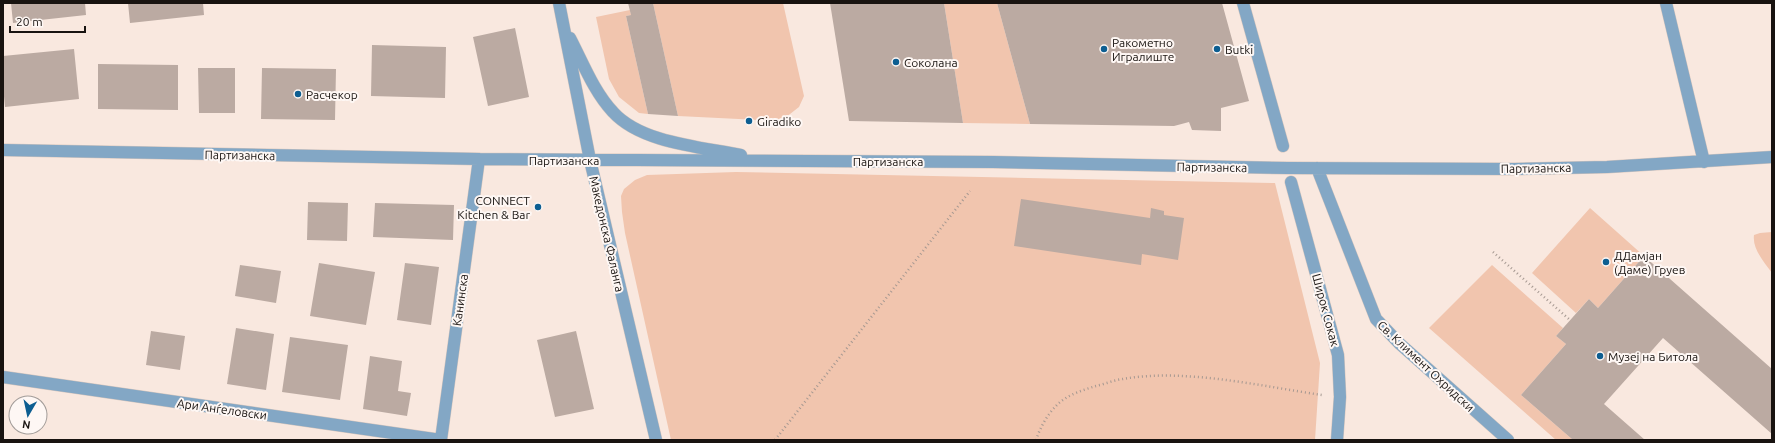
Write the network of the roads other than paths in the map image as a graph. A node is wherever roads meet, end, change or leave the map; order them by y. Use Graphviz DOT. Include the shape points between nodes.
graph roads {
  1 [pos="559,3"];
  2 [pos="1243,3"];
  3 [pos="1666,3"];
  4 [pos="564,26"];
  5 [pos="1283,146"];
  6 [pos="3,150"];
  7 [pos="1772,157"];
  8 [pos="479,159"];
  9 [pos="590,160"];
  10 [pos="770,161"];
  11 [pos="1704,162"];
  12 [pos="1317,168"];
  13 [pos="1291,182"];
  14 [pos="3,377"];
  15 [pos="441,440"];
  16 [pos="656,440"];
  17 [pos="1336,440"];
  18 [pos="1508,440"];
  1 -- 4 [label="street, Македонска Фаланга"];
  2 -- 5 [label="street"];
  3 -- 11 [label="street"];
  4 -- 9 [label="street, Македонска Фаланга"];
  4 -- 10 [label="street" via="599,94 626,124 654,137"];
  6 -- 8 [label="street, Партизанска"];
  7 -- 11 [label="street, Партизанска"];
  8 -- 9 [label="street, Партизанска"];
  8 -- 15 [label="street, Канинска"];
  9 -- 10 [label="street, Партизанска"];
  9 -- 16 [label="street, Македонска Фаланга"];
  10 -- 12 [label="street, Партизанска"];
  11 -- 12 [label="street, Партизанска" via="1515,169"];
  12 -- 18 [label="street, Св. Климент Охридски" via="1376,319"];
  13 -- 17 [label="street, Широк Сокак" via="1338,355 1340,397"];
  14 -- 15 [label="street, Ари Анѓеловски"];
}
